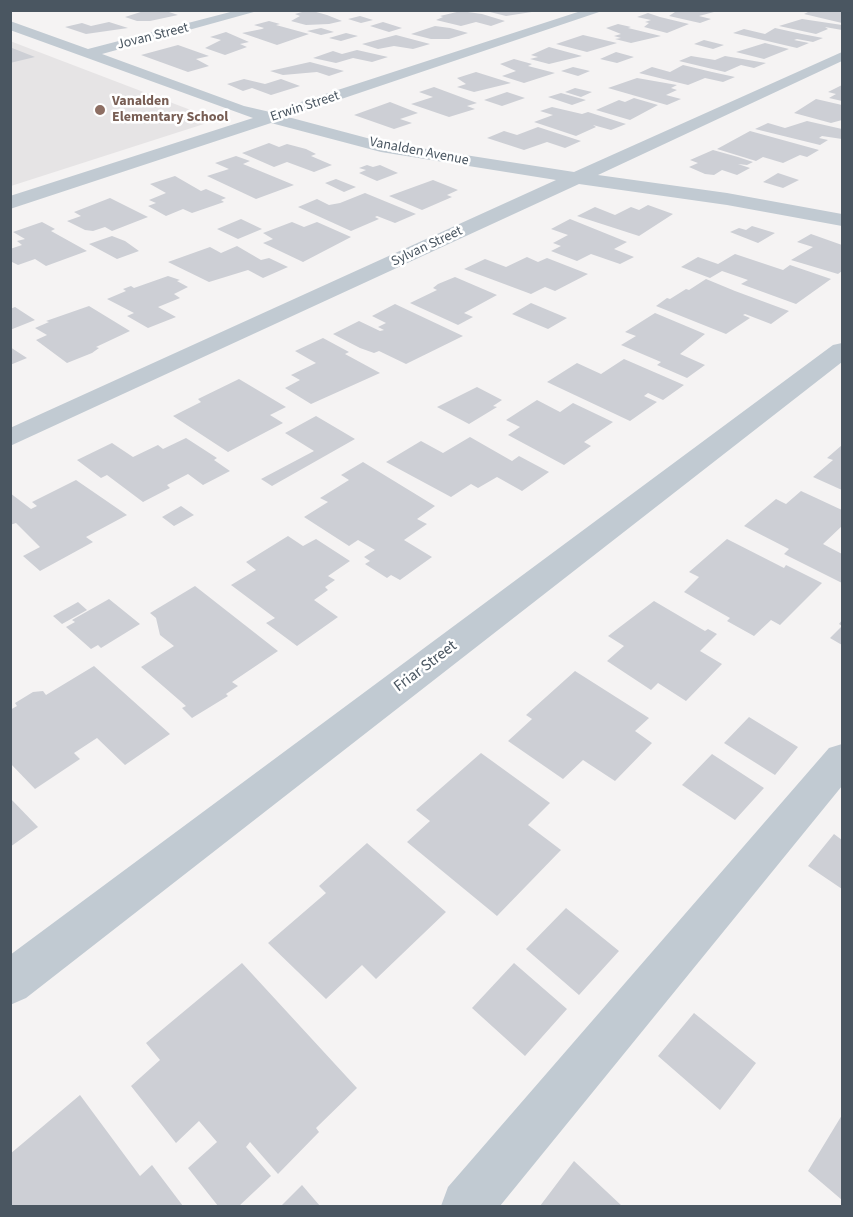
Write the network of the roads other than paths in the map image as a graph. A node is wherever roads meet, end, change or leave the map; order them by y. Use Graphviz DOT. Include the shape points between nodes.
graph roads {
  1 [pos="255,10"];
  2 [pos="599,10"];
  3 [pos="10,24"];
  4 [pos="85,54"];
  5 [pos="843,56"];
  6 [pos="270,118"];
  7 [pos="578,177"];
  8 [pos="10,203"];
  9 [pos="843,220"];
  10 [pos="843,350"];
  11 [pos="10,438"];
  12 [pos="843,759"];
  13 [pos="10,983"];
  14 [pos="467,1206"];
  1 -- 4 [label="street, Jovan Street"];
  2 -- 6 [label="street, Erwin Street"];
  3 -- 4 [label="street, Vanalden Avenue"];
  4 -- 6 [label="street, Vanalden Avenue"];
  5 -- 7 [label="street, Sylvan Street"];
  6 -- 7 [label="street, Vanalden Avenue" via="381,147"];
  6 -- 8 [label="street, Erwin Street"];
  7 -- 9 [label="street, Vanalden Avenue"];
  7 -- 11 [label="street, Sylvan Street"];
  10 -- 13 [label="street, Friar Street"];
  12 -- 14 [label="street"];
}
